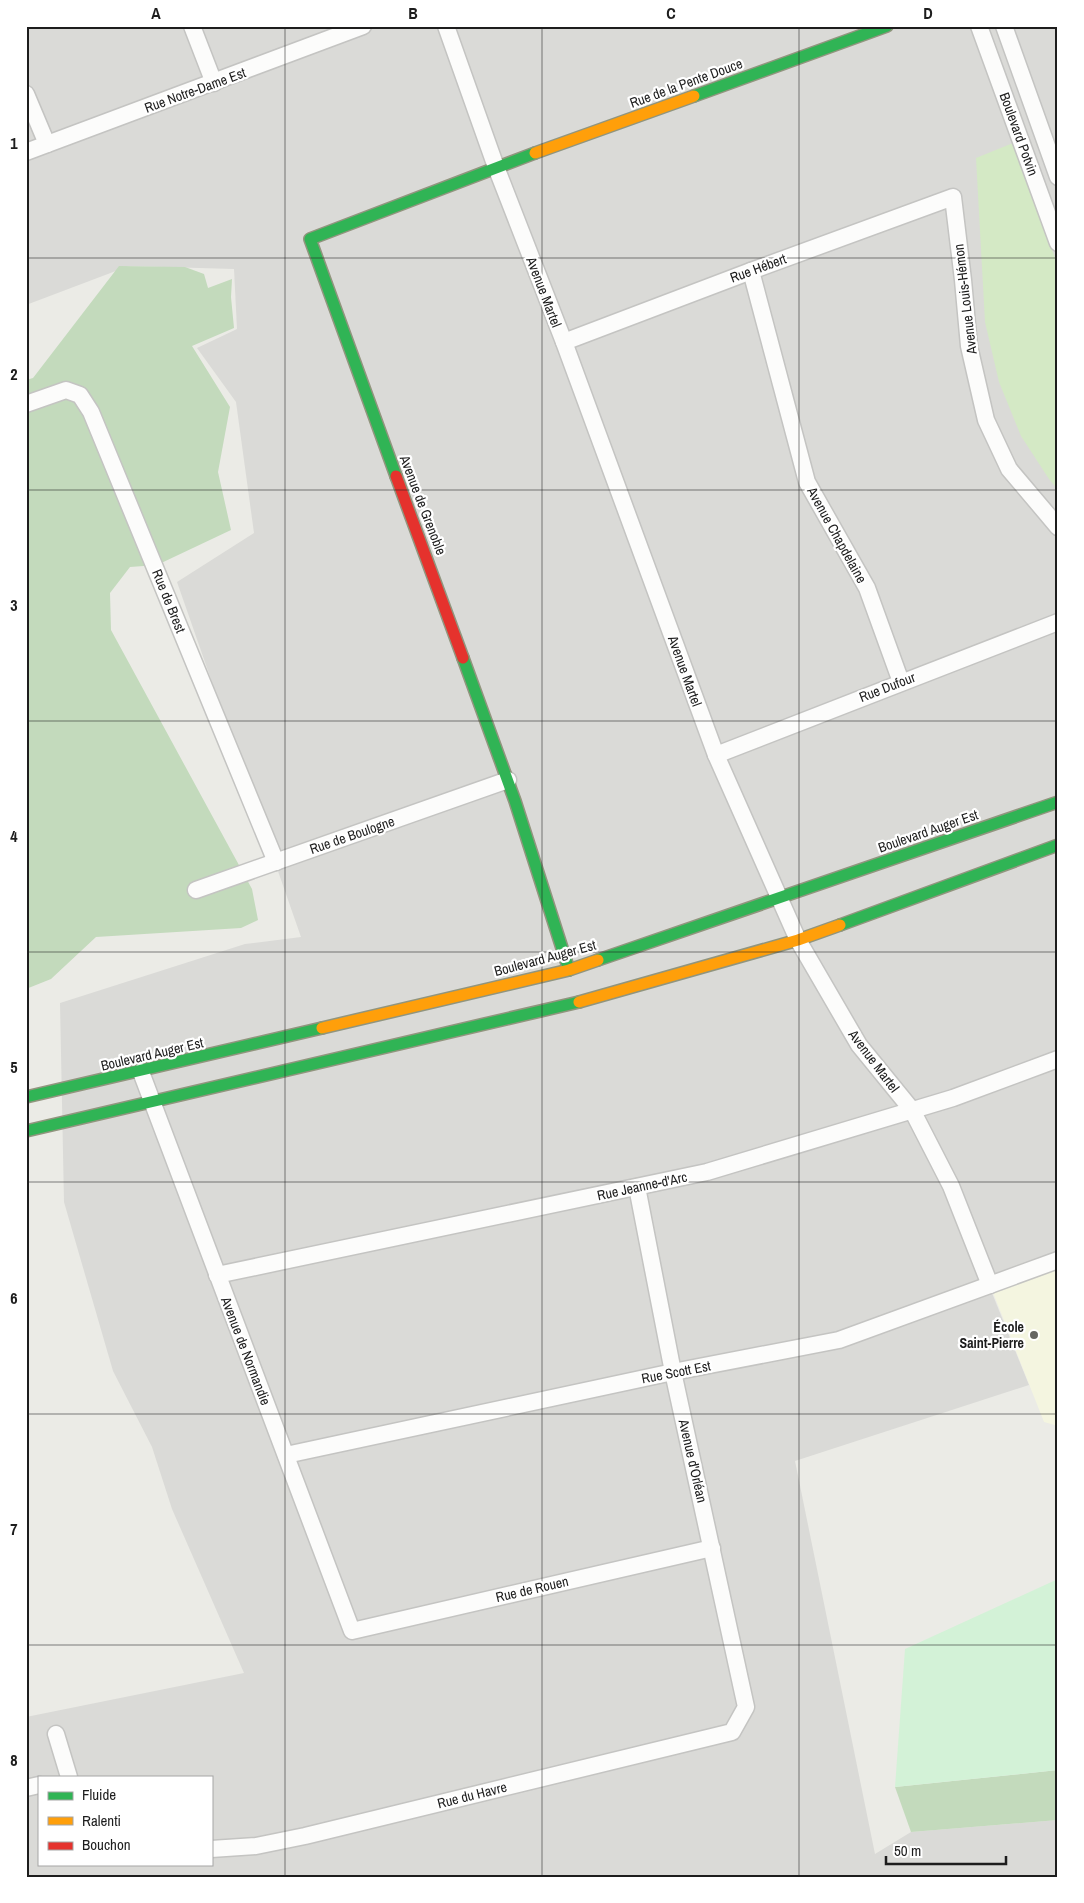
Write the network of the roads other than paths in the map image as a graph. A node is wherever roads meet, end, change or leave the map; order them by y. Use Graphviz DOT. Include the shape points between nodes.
graph roads {
  1 [pos="192,26"];
  2 [pos="363,26"];
  3 [pos="446,26"];
  4 [pos="888,26"];
  5 [pos="979,26"];
  6 [pos="1004,26"];
  7 [pos="214,83"];
  8 [pos="26,94"];
  9 [pos="47,144"];
  10 [pos="26,152"];
  11 [pos="496,167"];
  12 [pos="1058,177"];
  13 [pos="953,197"];
  14 [pos="1052,207"];
  15 [pos="1058,243"];
  16 [pos="751,270"];
  17 [pos="564,342"];
  18 [pos="26,404"];
  19 [pos="1058,527"];
  20 [pos="1058,622"];
  21 [pos="901,682"];
  22 [pos="716,755"];
  23 [pos="508,780"];
  24 [pos="1058,802"];
  25 [pos="1058,845"];
  26 [pos="276,862"];
  27 [pos="196,890"];
  28 [pos="780,898"];
  29 [pos="798,940"];
  30 [pos="569,970"];
  31 [pos="1058,1059"];
  32 [pos="141,1072"];
  33 [pos="26,1098"];
  34 [pos="151,1102"];
  35 [pos="912,1110"];
  36 [pos="26,1131"];
  37 [pos="637,1187"];
  38 [pos="1058,1260"];
  39 [pos="217,1275"];
  40 [pos="990,1285"];
  41 [pos="673,1372"];
  42 [pos="286,1455"];
  43 [pos="712,1548"];
  44 [pos="352,1630"];
  45 [pos="732,1732"];
  46 [pos="56,1734"];
  47 [pos="69,1776"];
  48 [pos="212,1849"];
  1 -- 7 [label="street"];
  2 -- 7 [label="street, Rue Notre-Dame Est"];
  3 -- 11 [label="street, Avenue Martel"];
  4 -- 11 [label="main road, Rue de la Pente Douce"];
  5 -- 14 [label="street, Boulevard Potvin"];
  6 -- 12 [label="street, Boulevard Potvin"];
  7 -- 9 [label="street, Rue Notre-Dame Est"];
  8 -- 9 [label="street"];
  9 -- 10 [label="street, Rue Notre-Dame Est"];
  11 -- 17 [label="street, Avenue Martel"];
  11 -- 23 [label="main road, Avenue de Grenoble" via="310,239"];
  13 -- 16 [label="street, Rue Hébert"];
  13 -- 19 [label="street, Avenue Louis-Hémon" via="969,346 986,420 1009,469"];
  14 -- 15 [label="street, Boulevard Potvin"];
  16 -- 17 [label="street, Rue Hébert"];
  16 -- 21 [label="street, Avenue Chapdelaine" via="807,482 867,588"];
  17 -- 22 [label="street, Avenue Martel"];
  18 -- 26 [label="street, Rue de Brest" via="66,390 80,395 91,412"];
  20 -- 21 [label="street, Rue Dufour"];
  21 -- 22 [label="street, Rue Dufour"];
  22 -- 28 [label="street, Avenue Martel"];
  23 -- 26 [label="street, Rue de Boulogne"];
  23 -- 30 [label="main road, Avenue de Grenoble"];
  24 -- 28 [label="main road, Boulevard Auger Est"];
  25 -- 29 [label="main road"];
  26 -- 27 [label="street, Rue de Boulogne"];
  28 -- 29 [label="street, Avenue Martel"];
  28 -- 30 [label="main road, Boulevard Auger Est"];
  29 -- 34 [label="main road" via="558,1008"];
  29 -- 35 [label="street, Avenue Martel" via="859,1045"];
  30 -- 32 [label="main road, Boulevard Auger Est"];
  31 -- 35 [label="street, Rue Jeanne-d'Arc"];
  32 -- 33 [label="main road, Boulevard Auger Est"];
  32 -- 34 [label="street, Avenue de Normandie"];
  34 -- 36 [label="main road"];
  34 -- 39 [label="street, Avenue de Normandie"];
  35 -- 37 [label="street, Rue Jeanne-d'Arc" via="707,1172"];
  35 -- 40 [label="street, Avenue Martel" via="950,1186"];
  37 -- 39 [label="street, Rue Jeanne-d'Arc"];
  37 -- 41 [label="street, Avenue d'Orléan"];
  38 -- 40 [label="street, Rue Scott Est"];
  39 -- 42 [label="street, Avenue de Normandie"];
  40 -- 41 [label="street, Rue Scott Est" via="839,1340"];
  41 -- 42 [label="street, Rue Scott Est"];
  41 -- 43 [label="street, Avenue d'Orléan"];
  42 -- 44 [label="street, Avenue de Normandie"];
  43 -- 44 [label="street, Rue de Rouen"];
  43 -- 45 [label="street, Avenue d'Orléan" via="746,1707"];
  45 -- 48 [label="street, Rue du Havre" via="305,1836 256,1846"];
  46 -- 47 [label="street"];
}
